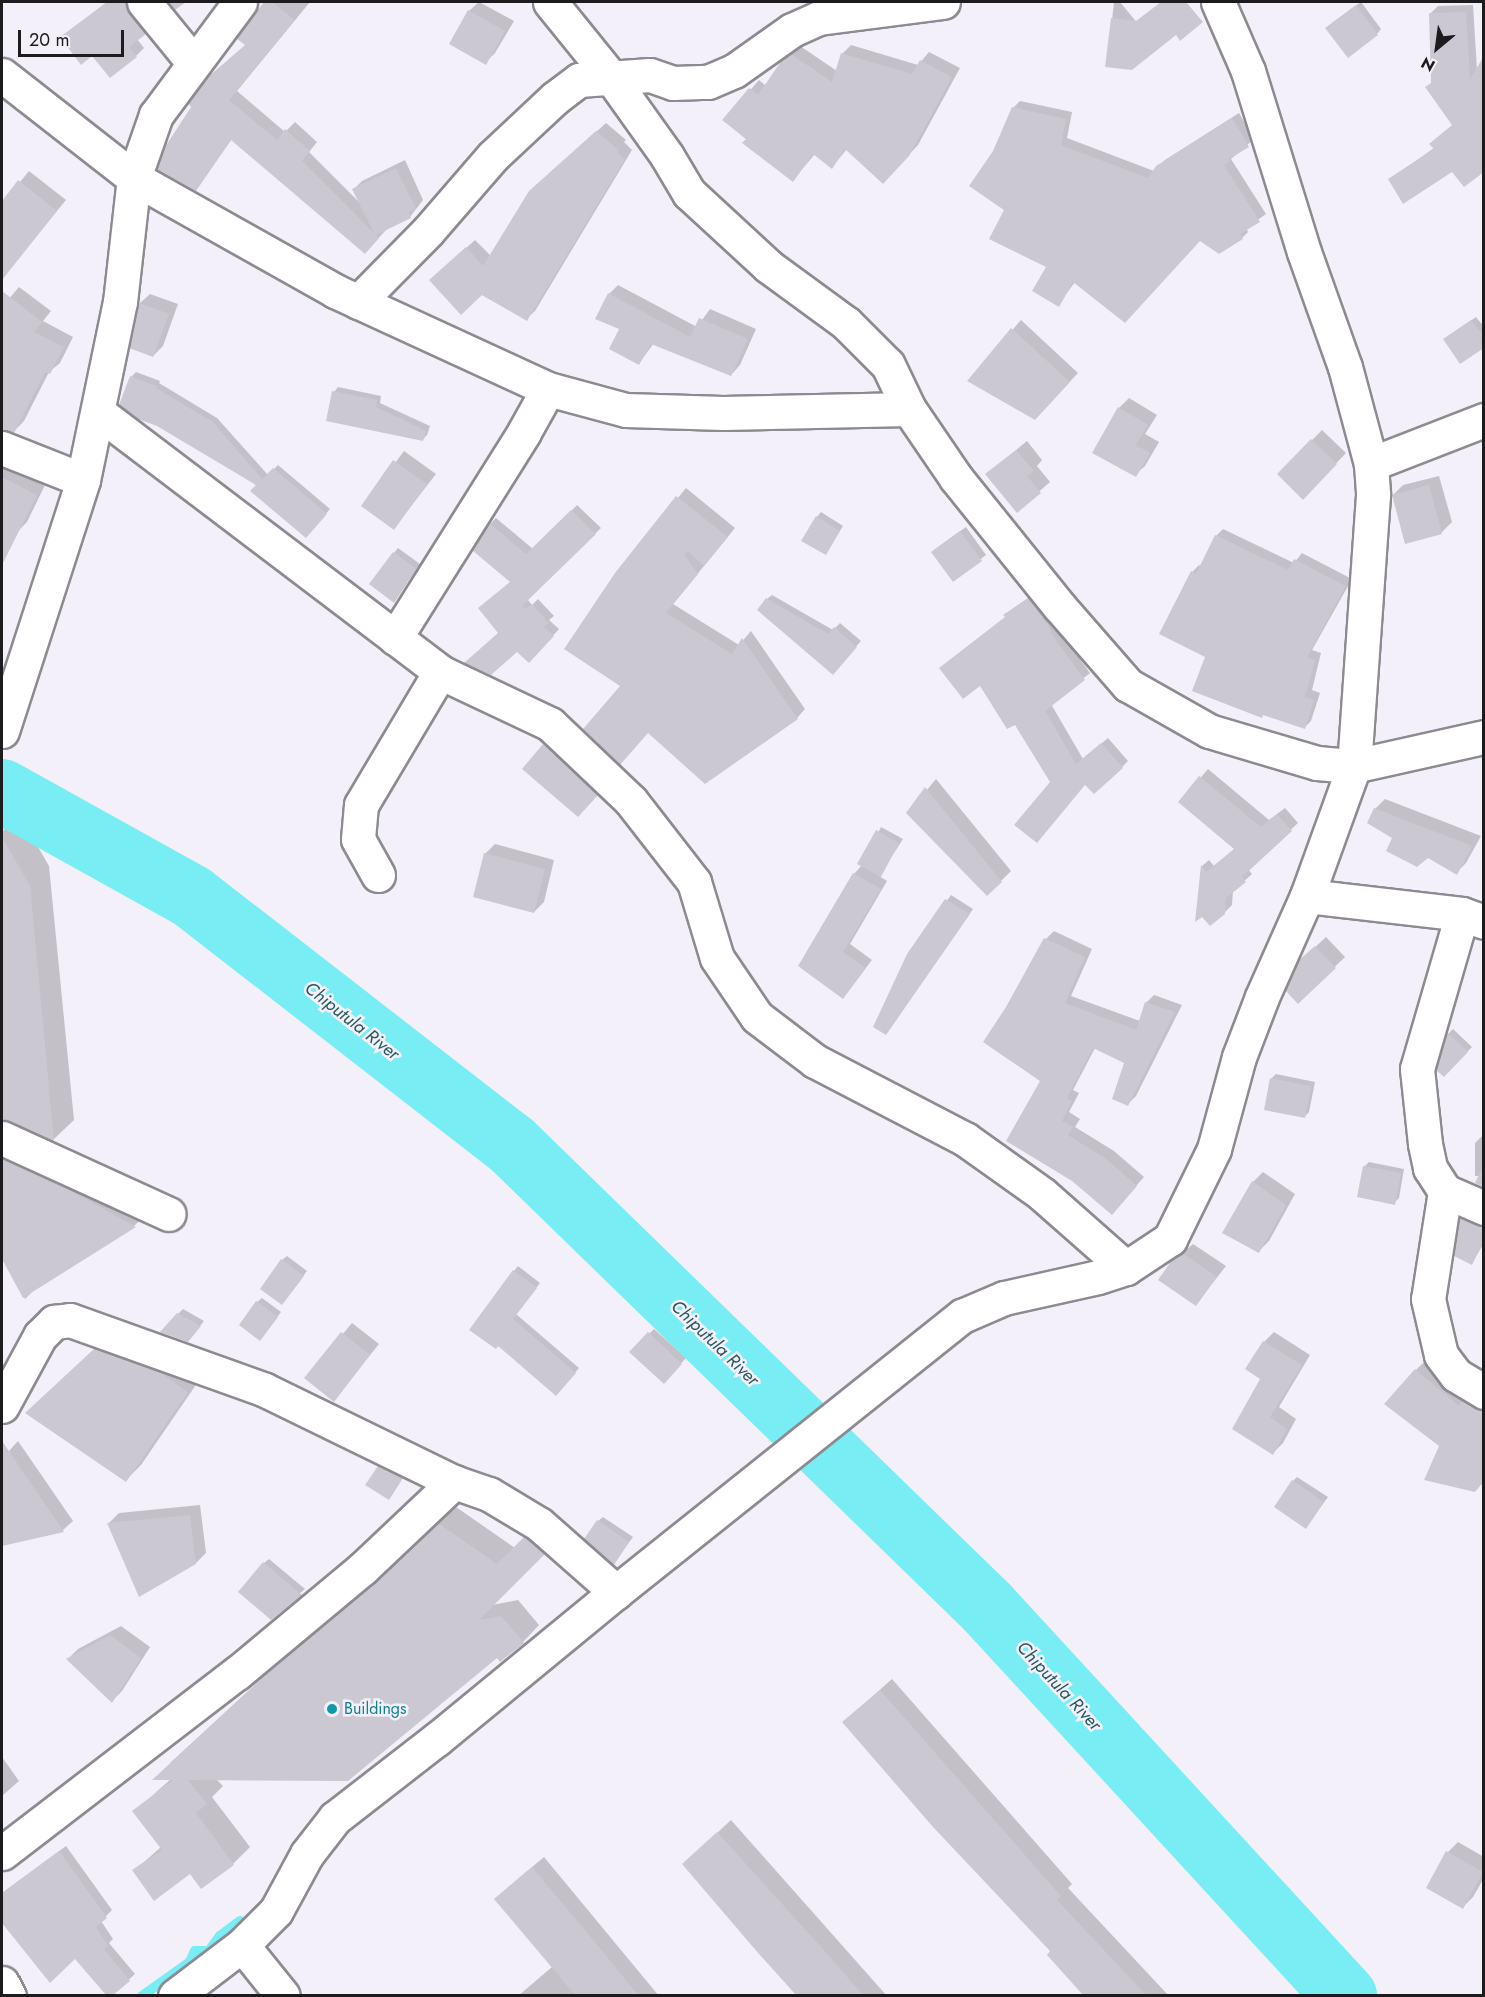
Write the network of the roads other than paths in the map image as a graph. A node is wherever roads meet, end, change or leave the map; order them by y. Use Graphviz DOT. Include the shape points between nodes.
graph roads {
  1 [pos="144,2"];
  2 [pos="240,2"];
  3 [pos="550,2"];
  4 [pos="943,2"];
  5 [pos="1218,2"];
  6 [pos="193,63"];
  7 [pos="2,75"];
  8 [pos="610,76"];
  9 [pos="134,178"];
  10 [pos="358,302"];
  11 [pos="548,389"];
  12 [pos="909,409"];
  13 [pos="98,412"];
  14 [pos="1484,420"];
  15 [pos="2,448"];
  16 [pos="1371,464"];
  17 [pos="83,480"];
  18 [pos="395,638"];
  19 [pos="440,672"];
  20 [pos="2,732"];
  21 [pos="1484,736"];
  22 [pos="1354,766"];
  23 [pos="378,875"];
  24 [pos="1307,896"];
  25 [pos="1473,918"];
  26 [pos="2,1138"];
  27 [pos="1445,1191"];
  28 [pos="1484,1208"];
  29 [pos="169,1214"];
  30 [pos="1126,1268"];
  31 [pos="1484,1392"];
  32 [pos="2,1406"];
  33 [pos="454,1482"];
  34 [pos="616,1593"];
  35 [pos="2,1853"];
  36 [pos="243,1945"];
  37 [pos="2,1983"];
  38 [pos="9,1995"];
  39 [pos="176,1995"];
  40 [pos="283,1995"];
  1 -- 6 [label="street"];
  2 -- 6 [label="street"];
  3 -- 8 [label="street"];
  4 -- 8 [label="street" via="819,18 792,30 734,71 708,82 673,83 650,75"];
  5 -- 16 [label="street" via="1248,71 1304,252 1346,368"];
  6 -- 9 [label="street" via="156,115"];
  7 -- 9 [label="street"];
  8 -- 10 [label="street" via="579,80 555,98 493,156 428,231"];
  8 -- 12 [label="street" via="667,156 688,193 768,266 846,323 888,365"];
  9 -- 10 [label="street"];
  9 -- 13 [label="street" via="120,303"];
  10 -- 11 [label="street"];
  11 -- 12 [label="street" via="626,410 723,413"];
  11 -- 18 [label="street"];
  12 -- 22 [label="street" via="956,478 1128,685 1209,731 1317,764"];
  13 -- 17 [label="street"];
  13 -- 18 [label="street"];
  14 -- 16 [label="street"];
  15 -- 17 [label="street"];
  16 -- 22 [label="street" via="1373,495"];
  17 -- 20 [label="street"];
  18 -- 19 [label="street"];
  19 -- 23 [label="street" via="362,805 358,839"];
  19 -- 30 [label="street" via="550,724 631,801 694,882 717,958 757,1017 814,1061 965,1139 1042,1194"];
  21 -- 22 [label="street"];
  22 -- 24 [label="street"];
  24 -- 25 [label="street"];
  24 -- 30 [label="street" via="1239,1057 1214,1149 1170,1239"];
  25 -- 27 [label="street" via="1417,1069 1430,1168"];
  26 -- 29 [label="street"];
  27 -- 28 [label="street"];
  27 -- 31 [label="street" via="1428,1299 1441,1355 1456,1375"];
  30 -- 34 [label="street" via="1004,1298 962,1316"];
  32 -- 33 [label="street" via="40,1336 54,1322 70,1320 265,1390"];
  33 -- 34 [label="street" via="489,1494 539,1524"];
  33 -- 35 [label="street" via="362,1569 237,1673"];
  34 -- 36 [label="street" via="335,1818 307,1854 276,1911"];
  36 -- 39 [label="street"];
  36 -- 40 [label="street"];
  37 -- 38 [label="street"];
}
